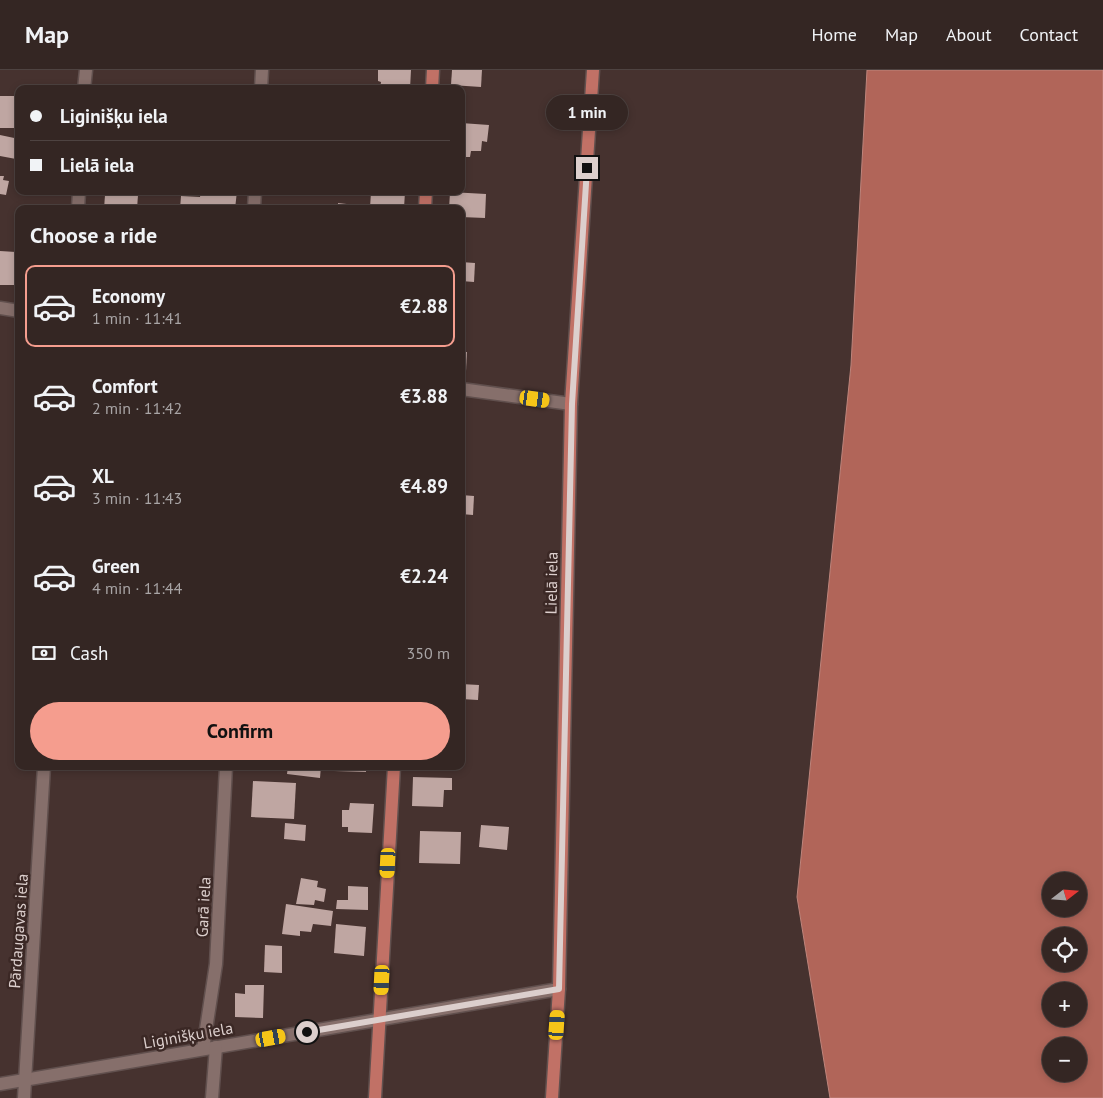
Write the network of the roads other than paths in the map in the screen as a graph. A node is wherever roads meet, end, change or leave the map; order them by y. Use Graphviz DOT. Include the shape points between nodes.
graph roads {
  1 [pos="86,70"];
  2 [pos="262,70"];
  3 [pos="433,70"];
  4 [pos="594,70"];
  5 [pos="84,85"];
  6 [pos="261,85"];
  7 [pos="432,85"];
  8 [pos="0,308"];
  9 [pos="15,310"];
  10 [pos="465,390"];
  11 [pos="572,404"];
  12 [pos="44,770"];
  13 [pos="226,770"];
  14 [pos="394,770"];
  15 [pos="559,989"];
  16 [pos="380,1018"];
  17 [pos="209,1048"];
  18 [pos="25,1080"];
  19 [pos="0,1084"];
  20 [pos="24,1098"];
  21 [pos="212,1098"];
  22 [pos="375,1098"];
  23 [pos="552,1098"];
  1 -- 5 [label="street"];
  2 -- 6 [label="street"];
  3 -- 7 [label="main road"];
  4 -- 11 [label="main road, Lielā iela"];
  8 -- 9 [label="street"];
  10 -- 11 [label="street"];
  11 -- 15 [label="main road, Lielā iela"];
  12 -- 18 [label="street, Pārdaugavas iela"];
  13 -- 17 [label="street, Garā iela"];
  14 -- 16 [label="main road"];
  15 -- 16 [label="street, Liginišķu iela"];
  15 -- 23 [label="main road, Lielā iela"];
  16 -- 17 [label="street, Liginišķu iela"];
  16 -- 22 [label="main road"];
  17 -- 18 [label="street, Liginišķu iela"];
  17 -- 21 [label="street, Garā iela"];
  18 -- 19 [label="street, Liginišķu iela"];
  18 -- 20 [label="street, Pārdaugavas iela"];
}
